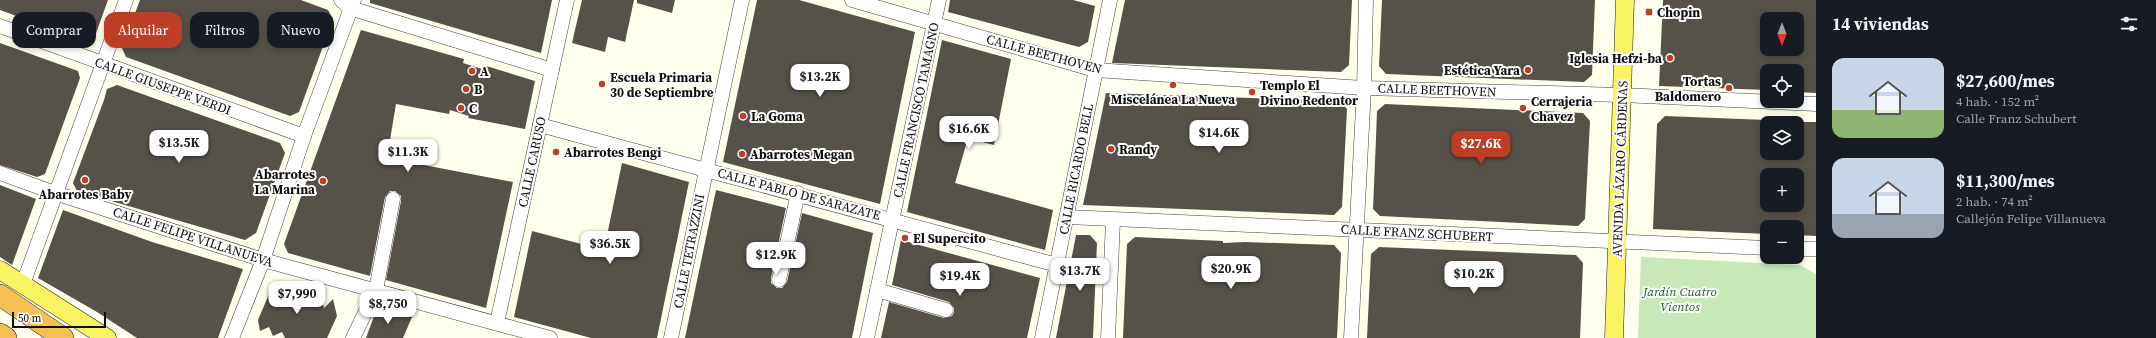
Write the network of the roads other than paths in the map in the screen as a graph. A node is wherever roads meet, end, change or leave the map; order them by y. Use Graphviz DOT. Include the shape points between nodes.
graph roads {
  1 [pos="126,0"];
  2 [pos="567,0"];
  3 [pos="742,0"];
  4 [pos="852,0"];
  5 [pos="939,0"];
  6 [pos="1110,0"];
  7 [pos="1366,0"];
  8 [pos="1625,0"];
  9 [pos="348,3"];
  10 [pos="934,24"];
  11 [pos="0,26"];
  12 [pos="102,64"];
  13 [pos="552,70"];
  14 [pos="1095,70"];
  15 [pos="1364,88"];
  16 [pos="1622,95"];
  17 [pos="1816,104"];
  18 [pos="540,125"];
  19 [pos="304,136"];
  20 [pos="705,170"];
  21 [pos="0,173"];
  22 [pos="798,193"];
  23 [pos="55,194"];
  24 [pos="393,199"];
  25 [pos="1066,218"];
  26 [pos="893,219"];
  27 [pos="1113,220"];
  28 [pos="1357,230"];
  29 [pos="1618,242"];
  30 [pos="1760,248"];
  31 [pos="1804,249"];
  32 [pos="1816,249"];
  33 [pos="263,260"];
  34 [pos="1057,265"];
  35 [pos="0,270"];
  36 [pos="779,280"];
  37 [pos="23,284"];
  38 [pos="376,290"];
  39 [pos="877,290"];
  40 [pos="0,295"];
  41 [pos="946,310"];
  42 [pos="497,323"];
  43 [pos="0,334"];
  44 [pos="6,338"];
  45 [pos="63,338"];
  46 [pos="108,338"];
  47 [pos="232,338"];
  48 [pos="353,338"];
  49 [pos="550,338"];
  50 [pos="671,338"];
  51 [pos="867,338"];
  52 [pos="1042,338"];
  53 [pos="1108,338"];
  54 [pos="1351,338"];
  55 [pos="1614,338"];
  1 -- 12 [label="street"];
  2 -- 13 [label="street, CALLE CARUSO"];
  3 -- 20 [label="street, CALLE TETRAZZINI"];
  4 -- 10 [label="street, CALLE BEETHOVEN"];
  5 -- 10 [label="street, CALLE FRANCISCO TAMAGNO"];
  6 -- 14 [label="street, CALLE RICARDO BELL"];
  7 -- 15 [label="street"];
  8 -- 16 [label="main road, AVENIDA LÁZARO CÁRDENAS"];
  9 -- 13 [label="street"];
  9 -- 19 [label="street"];
  10 -- 14 [label="street, CALLE BEETHOVEN"];
  10 -- 26 [label="street, CALLE FRANCISCO TAMAGNO"];
  11 -- 12 [label="street, CALLE GIUSEPPE VERDI"];
  12 -- 19 [label="street, CALLE GIUSEPPE VERDI"];
  12 -- 23 [label="street"];
  13 -- 18 [label="street, CALLE CARUSO"];
  14 -- 15 [label="street, CALLE BEETHOVEN"];
  14 -- 25 [label="street, CALLE RICARDO BELL"];
  15 -- 16 [label="street, CALLE BEETHOVEN"];
  15 -- 28 [label="street"];
  16 -- 17 [label="street, CALLE BEETHOVEN"];
  16 -- 29 [label="main road, AVENIDA LÁZARO CÁRDENAS"];
  18 -- 20 [label="street, CALLE PABLO DE SARAZATE"];
  18 -- 42 [label="street, CALLE CARUSO"];
  19 -- 33 [label="street"];
  20 -- 22 [label="street, CALLE PABLO DE SARAZATE"];
  20 -- 50 [label="street, CALLE TETRAZZINI"];
  21 -- 23 [label="street, CALLE FELIPE VILLANUEVA"];
  22 -- 26 [label="street, CALLE PABLO DE SARAZATE"];
  22 -- 36 [label="street"];
  23 -- 33 [label="street, CALLE FELIPE VILLANUEVA"];
  23 -- 37 [label="street"];
  24 -- 38 [label="street"];
  25 -- 27 [label="street, CALLE FRANZ SCHUBERT"];
  25 -- 34 [label="street, CALLE RICARDO BELL"];
  26 -- 34 [label="street, CALLE PABLO DE SARAZATE"];
  26 -- 39 [label="street, CALLE FRANCISCO TAMAGNO"];
  27 -- 28 [label="street, CALLE FRANZ SCHUBERT"];
  27 -- 53 [label="street"];
  28 -- 29 [label="street, CALLE FRANZ SCHUBERT"];
  28 -- 54 [label="street"];
  29 -- 30 [label="street, CALLE FRANZ SCHUBERT"];
  29 -- 55 [label="main road, AVENIDA LÁZARO CÁRDENAS"];
  31 -- 32 [label="street"];
  33 -- 38 [label="street, CALLE FELIPE VILLANUEVA"];
  33 -- 47 [label="street"];
  34 -- 52 [label="street, CALLE RICARDO BELL"];
  35 -- 37 [label="main road"];
  37 -- 46 [label="main road"];
  38 -- 42 [label="street, CALLE FELIPE VILLANUEVA"];
  38 -- 48 [label="street"];
  39 -- 41 [label="street"];
  39 -- 51 [label="street, CALLE FRANCISCO TAMAGNO"];
  40 -- 45 [label="highway"];
  42 -- 49 [label="street, CALLE FELIPE VILLANUEVA"];
  43 -- 44 [label="highway"];
}
